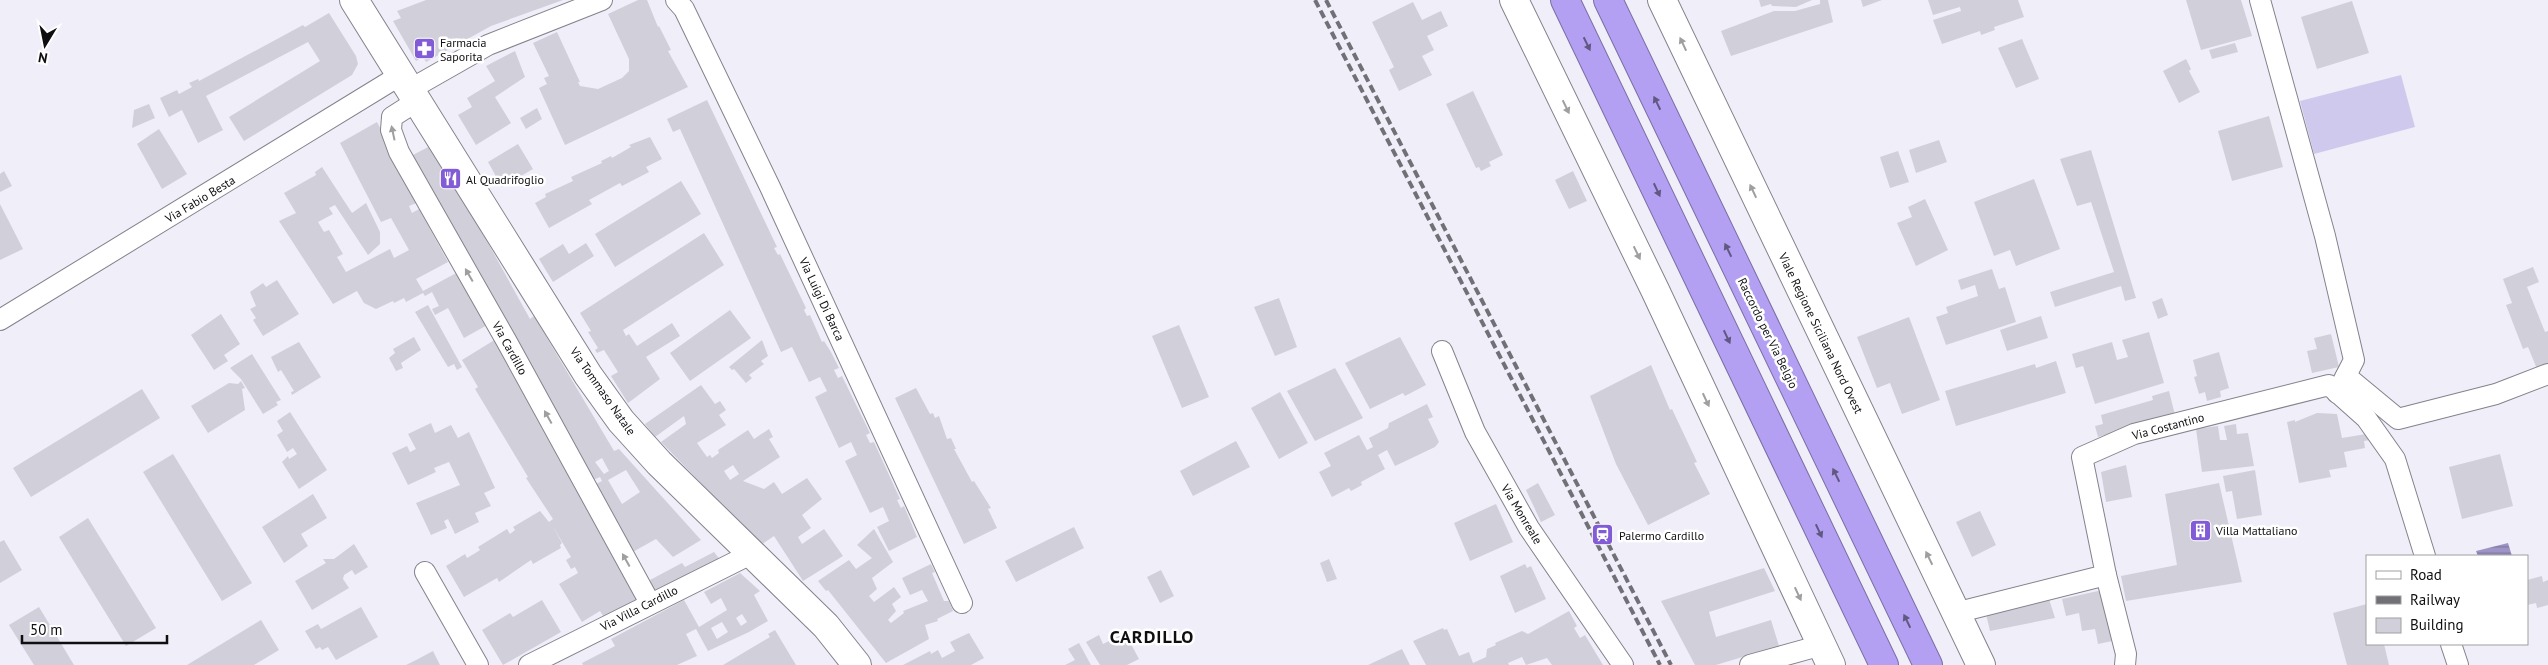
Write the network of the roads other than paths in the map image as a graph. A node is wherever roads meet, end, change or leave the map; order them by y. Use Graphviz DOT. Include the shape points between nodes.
graph roads {
  1 [pos="354,0"];
  2 [pos="602,0"];
  3 [pos="676,0"];
  4 [pos="1514,0"];
  5 [pos="1565,0"];
  6 [pos="1608,0"];
  7 [pos="1663,0"];
  8 [pos="2260,0"];
  9 [pos="408,89"];
  10 [pos="0,320"];
  11 [pos="1442,352"];
  12 [pos="2548,374"];
  13 [pos="2342,385"];
  14 [pos="751,554"];
  15 [pos="2424,555"];
  16 [pos="425,572"];
  17 [pos="2106,575"];
  18 [pos="650,602"];
  19 [pos="962,603"];
  20 [pos="1955,613"];
  21 [pos="2451,645"];
  22 [pos="1826,655"];
  23 [pos="478,665"];
  24 [pos="529,665"];
  25 [pos="857,665"];
  26 [pos="1623,665"];
  27 [pos="1750,665"];
  28 [pos="1884,665"];
  29 [pos="1928,665"];
  30 [pos="1981,665"];
  31 [pos="2124,665"];
  32 [pos="2458,665"];
  1 -- 9 [label="street, Via Tommaso Natale"];
  2 -- 9 [label="street" via="488,45"];
  3 -- 19 [label="street, Via Luigi Di Barca" via="684,9 770,187"];
  4 -- 22 [label="street, one-way" via="1655,290"];
  5 -- 28 [label="highway, one-way"];
  29 -- 6 [label="highway, Raccordo per Via Belgio, one-way"];
  20 -- 7 [label="street, Viale Regione Siciliana Nord Ovest, one-way"];
  8 -- 13 [label="street" via="2325,236 2354,360"];
  9 -- 10 [label="street, Via Fabio Besta"];
  9 -- 14 [label="street, Via Tommaso Natale" via="463,170 588,375 621,421"];
  18 -- 9 [label="street, Via Cardillo, one-way" via="399,152 390,130 392,117"];
  11 -- 26 [label="street, Via Monreale" via="1475,432 1529,528"];
  12 -- 13 [label="street" via="2496,394 2398,420"];
  13 -- 15 [label="street, Via Costantino" via="2395,459"];
  13 -- 17 [label="street, Via Costantino" via="2329,385 2134,434 2082,457"];
  14 -- 18 [label="street, Via Villa Cardillo"];
  14 -- 25 [label="street, Via Tommaso Natale" via="826,626"];
  16 -- 23 [label="street"];
  17 -- 20 [label="street"];
  17 -- 31 [label="street" via="2126,654"];
  18 -- 24 [label="street, Via Villa Cardillo"];
  20 -- 30 [label="street, Viale Regione Siciliana Nord Ovest"];
  21 -- 32 [label="street"];
  22 -- 27 [label="street"];
}
